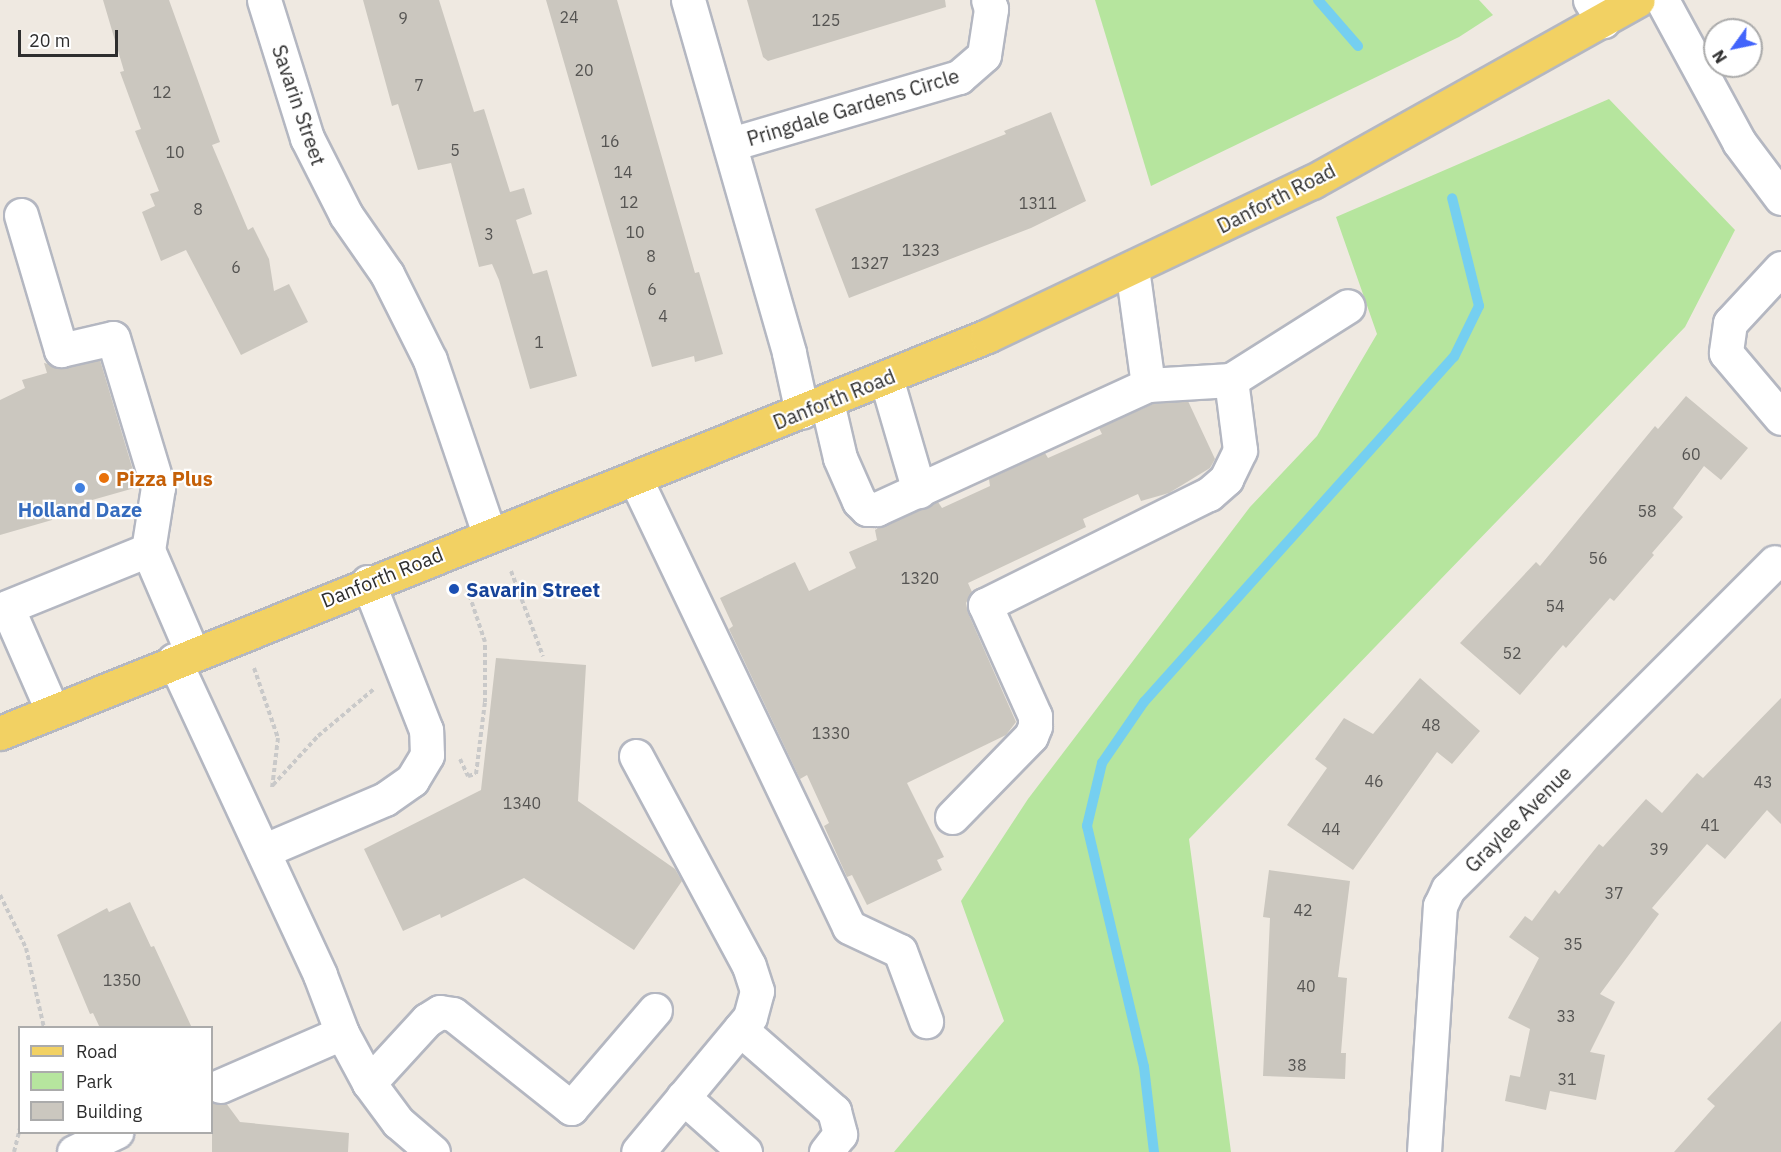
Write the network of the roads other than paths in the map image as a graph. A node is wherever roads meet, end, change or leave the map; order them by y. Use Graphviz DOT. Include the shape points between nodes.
graph roads {
  1 [pos="264,0"];
  2 [pos="688,0"];
  3 [pos="988,0"];
  4 [pos="1638,0"];
  5 [pos="1662,0"];
  6 [pos="1596,11"];
  7 [pos="731,144"];
  8 [pos="1781,198"];
  9 [pos="21,215"];
  10 [pos="1132,268"];
  11 [pos="1781,268"];
  12 [pos="1348,306"];
  13 [pos="886,378"];
  14 [pos="1231,380"];
  15 [pos="1148,385"];
  16 [pos="814,407"];
  17 [pos="1781,418"];
  18 [pos="635,478"];
  19 [pos="919,490"];
  20 [pos="489,533"];
  21 [pos="148,550"];
  22 [pos="1775,562"];
  23 [pos="368,582"];
  24 [pos="183,656"];
  25 [pos="52,711"];
  26 [pos="0,733"];
  27 [pos="636,756"];
  28 [pos="952,817"];
  29 [pos="263,851"];
  30 [pos="655,1010"];
  31 [pos="926,1021"];
  32 [pos="740,1029"];
  33 [pos="342,1034"];
  34 [pos="369,1083"];
  35 [pos="220,1086"];
  36 [pos="683,1097"];
  37 [pos="112,1134"];
  38 [pos="74,1152"];
  39 [pos="433,1152"];
  40 [pos="638,1152"];
  41 [pos="745,1152"];
  42 [pos="826,1152"];
  43 [pos="1424,1152"];
  1 -- 20 [label="street, Savarin Street" via="307,138 346,215 387,274 430,360"];
  2 -- 7 [label="street, Pringdale Gardens Circle"];
  3 -- 7 [label="street, Pringdale Gardens Circle" via="984,55 960,77"];
  4 -- 6 [label="main road, Danforth Road"];
  5 -- 8 [label="street" via="1739,142"];
  6 -- 10 [label="main road, Danforth Road" via="1312,182"];
  7 -- 16 [label="street, Pringdale Gardens Circle"];
  9 -- 21 [label="street" via="62,350 113,338 158,487"];
  10 -- 13 [label="main road, Danforth Road"];
  10 -- 15 [label="street"];
  11 -- 17 [label="street" via="1730,323 1726,353"];
  12 -- 14 [label="street"];
  13 -- 16 [label="main road, Danforth Road"];
  13 -- 19 [label="street"];
  14 -- 15 [label="street"];
  14 -- 28 [label="street" via="1240,450 1226,479 1209,494 985,605 1035,716 1035,726 1031,736"];
  15 -- 19 [label="street"];
  16 -- 18 [label="main road, Danforth Road"];
  16 -- 19 [label="street, Pringdale Gardens Circle" via="859,501 867,509 877,509"];
  18 -- 20 [label="main road, Danforth Road"];
  18 -- 31 [label="street" via="849,927 900,951"];
  20 -- 23 [label="main road, Danforth Road"];
  21 -- 24 [label="street"];
  21 -- 25 [label="street" via="7,607"];
  22 -- 43 [label="street, Graylee Avenue" via="1448,889 1440,906"];
  23 -- 24 [label="main road, Danforth Road"];
  23 -- 29 [label="street" via="426,730 427,754 412,780 385,799"];
  24 -- 25 [label="main road, Danforth Road"];
  24 -- 29 [label="street"];
  25 -- 26 [label="main road, Danforth Road"];
  27 -- 32 [label="street" via="749,966 757,991 750,1017"];
  29 -- 33 [label="street" via="320,975"];
  30 -- 34 [label="street" via="571,1108 453,1014 440,1012 427,1020"];
  32 -- 36 [label="street"];
  32 -- 42 [label="street" via="834,1111 840,1134"];
  33 -- 34 [label="street"];
  33 -- 35 [label="street"];
  34 -- 39 [label="street" via="398,1122"];
  36 -- 40 [label="street"];
  36 -- 41 [label="street"];
  37 -- 38 [label="street"];
}
